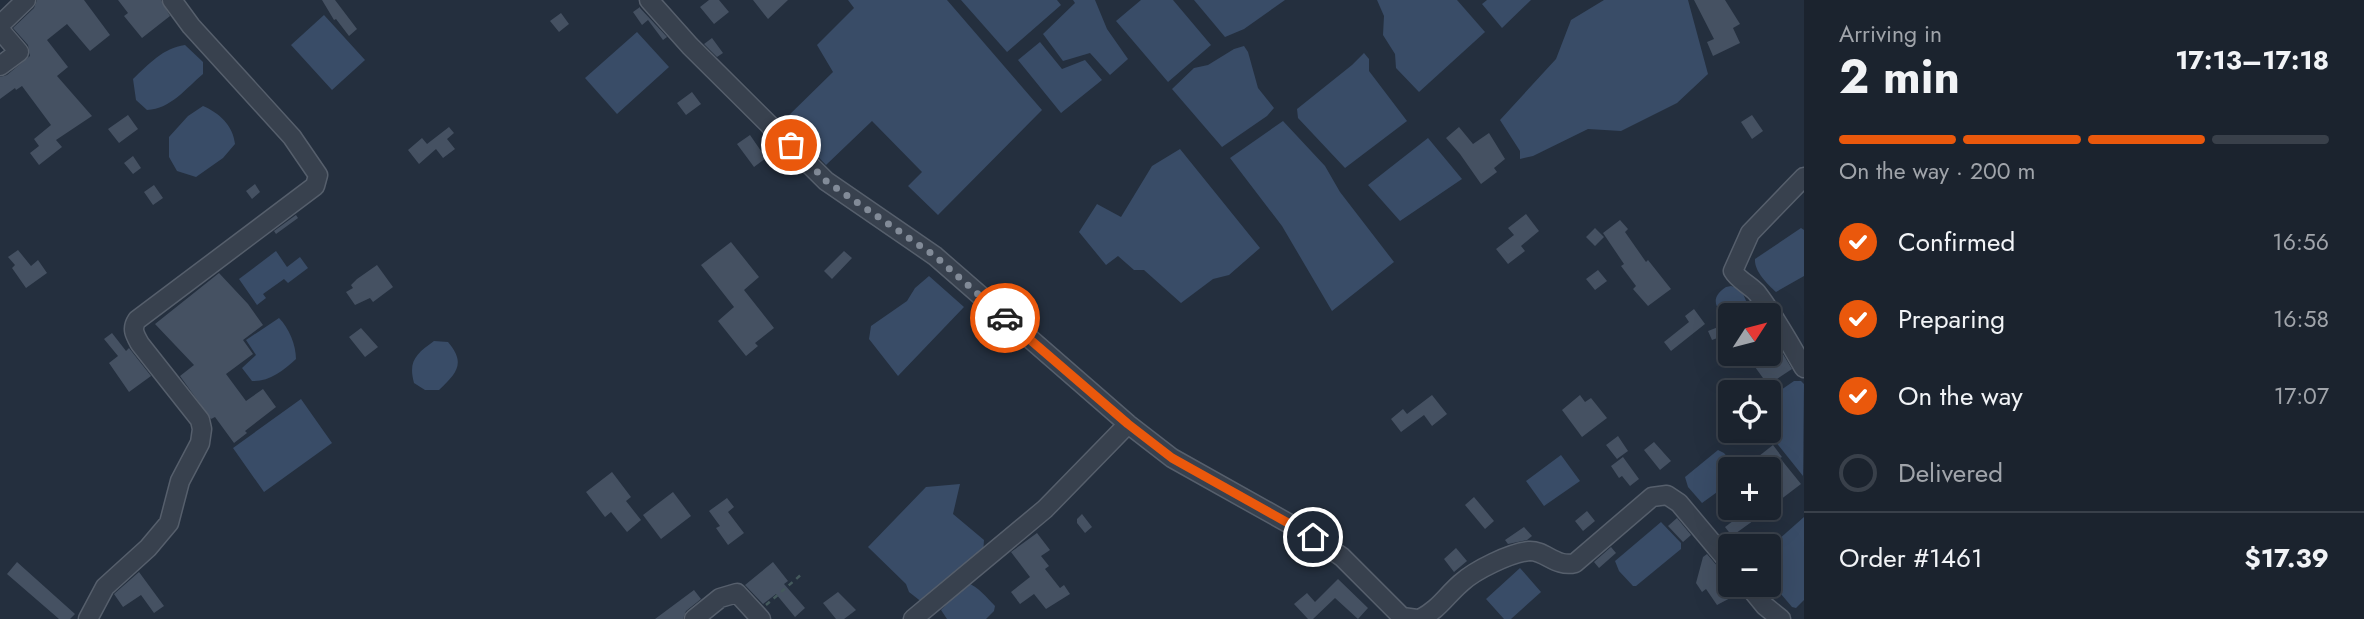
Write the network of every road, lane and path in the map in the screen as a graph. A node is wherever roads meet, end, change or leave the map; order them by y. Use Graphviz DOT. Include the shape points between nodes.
graph roads {
  1 [pos="26,0"];
  2 [pos="172,0"];
  3 [pos="649,0"];
  4 [pos="0,27"];
  5 [pos="0,66"];
  6 [pos="1804,177"];
  7 [pos="1804,369"];
  8 [pos="1128,424"];
  9 [pos="1718,550"];
  10 [pos="803,572"];
  11 [pos="1758,597"];
  12 [pos="758,617"];
  13 [pos="88,619"];
  14 [pos="694,619"];
  15 [pos="913,619"];
  16 [pos="1419,619"];
  17 [pos="1781,619"];
  1 -- 4 [label="street"];
  2 -- 13 [label="street" via="292,137 318,175 315,186 133,326 140,344 200,420 200,443 180,481 169,523 105,587"];
  3 -- 8 [label="street" via="826,181 935,256"];
  4 -- 5 [label="street" via="19,52"];
  6 -- 7 [label="street" via="1750,233 1733,271 1756,293"];
  8 -- 15 [label="street" via="1045,509"];
  8 -- 16 [label="street" via="1172,458 1313,537 1342,557 1402,617"];
  9 -- 16 [label="street" via="1679,503 1667,495 1652,497 1575,563 1565,565 1532,551 1514,555 1467,579 1437,610"];
  10 -- 12 [label="path"];
  11 -- 17 [label="street"];
  12 -- 14 [label="street" via="737,593 720,598"];
}
